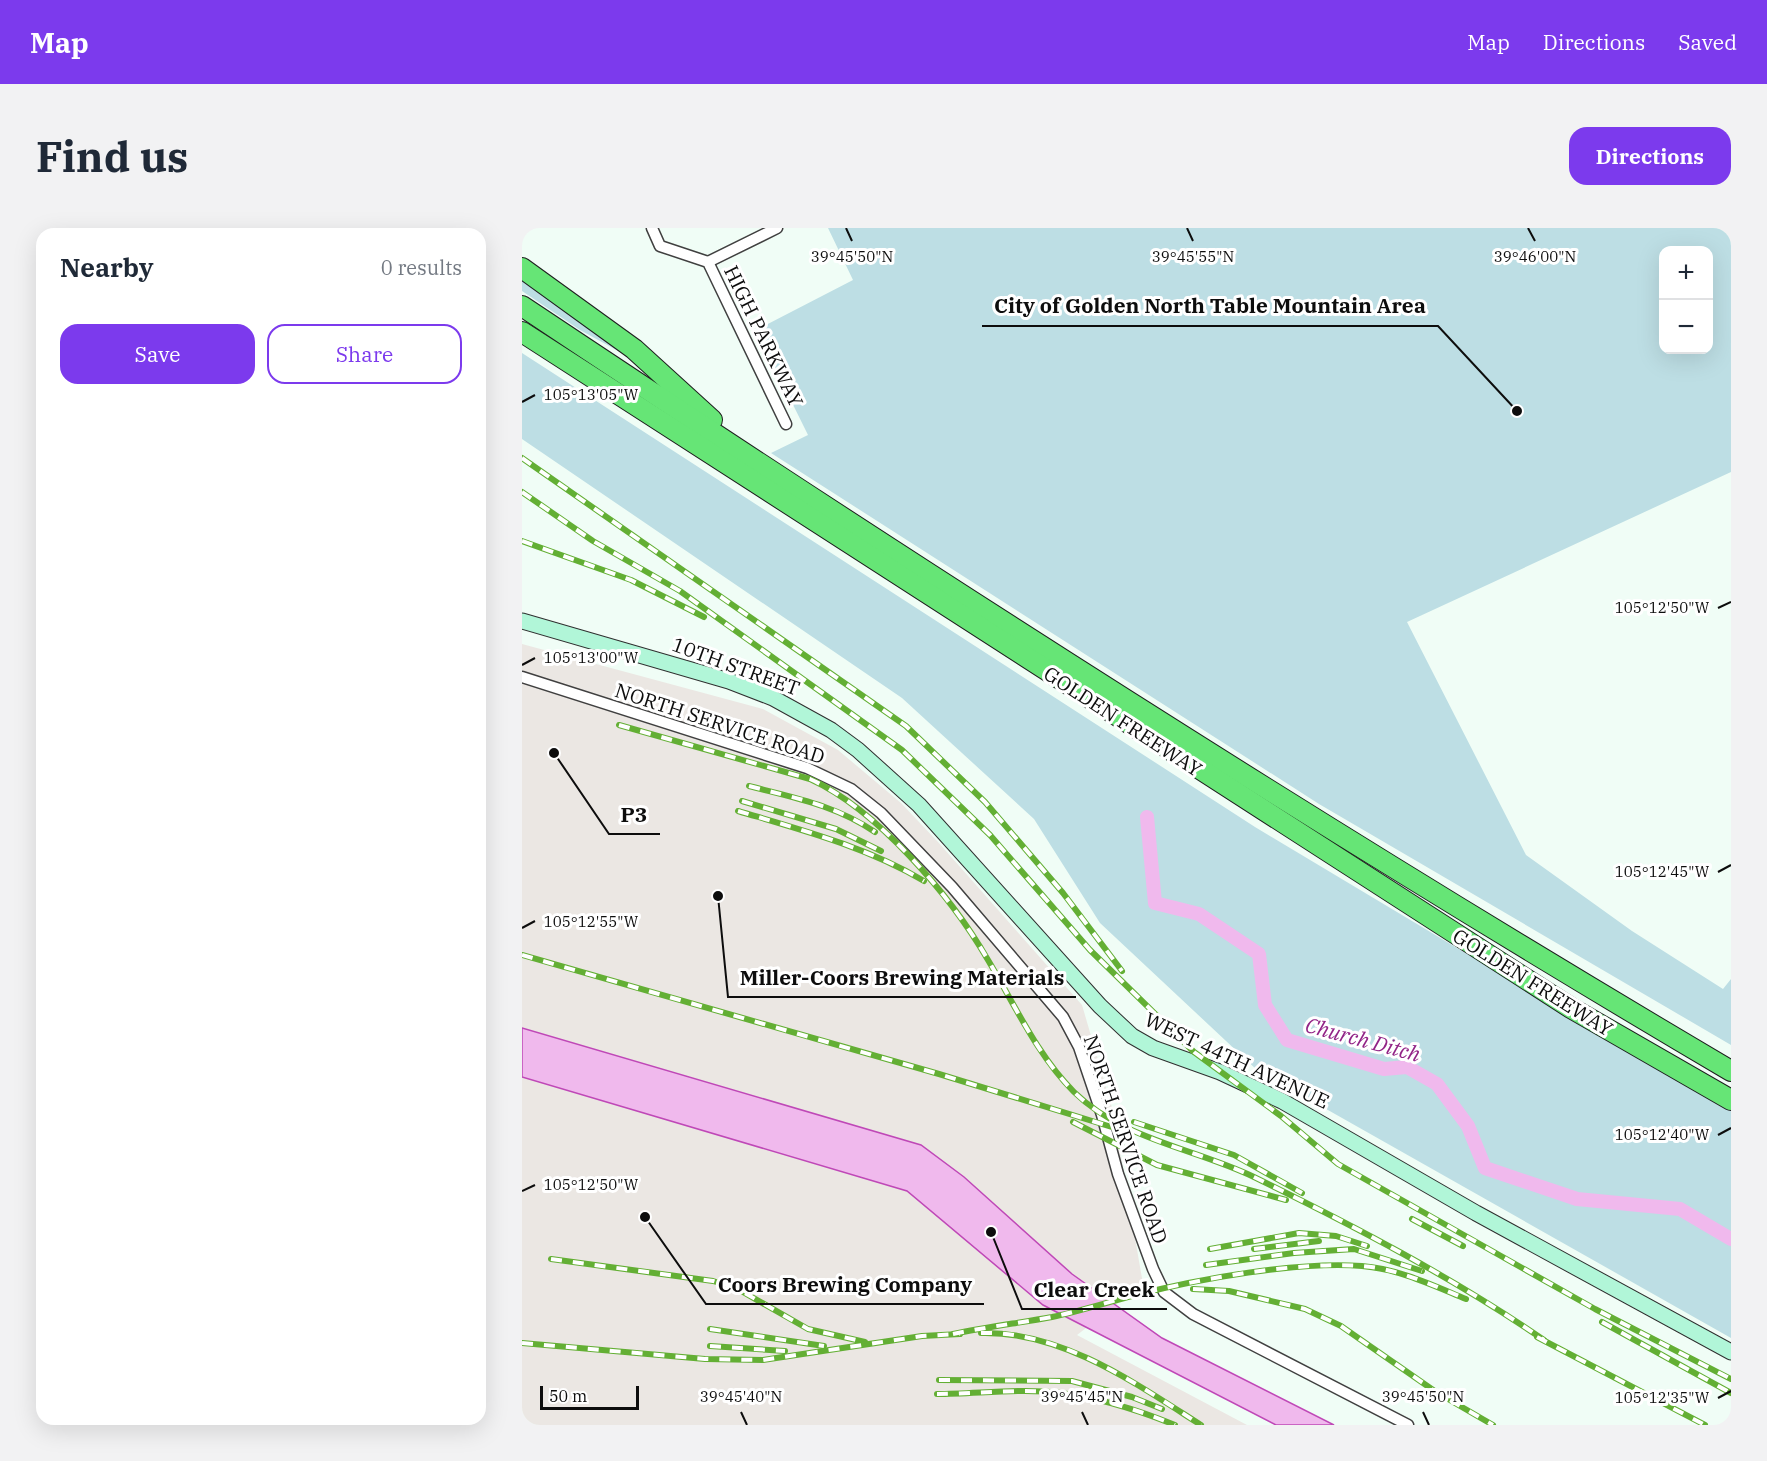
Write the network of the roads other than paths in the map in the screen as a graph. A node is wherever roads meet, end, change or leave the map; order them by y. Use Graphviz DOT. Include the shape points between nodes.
graph roads {
  1 [pos="652,228"];
  2 [pos="777,228"];
  3 [pos="708,262"];
  4 [pos="522,268"];
  5 [pos="522,306"];
  6 [pos="522,332"];
  7 [pos="786,424"];
  8 [pos="763,467"];
  9 [pos="522,621"];
  10 [pos="522,677"];
  11 [pos="858,750"];
  12 [pos="1731,1071"];
  13 [pos="1731,1100"];
  14 [pos="1731,1352"];
  15 [pos="1408,1425"];
  1 -- 3 [label="street, HIGH PARKWAY" via="660,246"];
  2 -- 3 [label="street"];
  3 -- 7 [label="street, HIGH PARKWAY"];
  4 -- 8 [label="highway" via="634,349"];
  5 -- 8 [label="highway, GOLDEN FREEWAY"];
  6 -- 13 [label="highway, GOLDEN FREEWAY" via="1561,1002"];
  8 -- 12 [label="highway, GOLDEN FREEWAY" via="1185,738"];
  9 -- 11 [label="street, 10TH STREET" via="762,694 802,712"];
  10 -- 15 [label="street, NORTH SERVICE ROAD" via="807,768 851,789 881,813 944,878 1063,1017 1079,1047 1138,1235 1164,1292 1193,1314"];
  11 -- 14 [label="street, WEST 44TH AVENUE" via="919,805 1092,998 1132,1036 1282,1101 1476,1213"];
}
